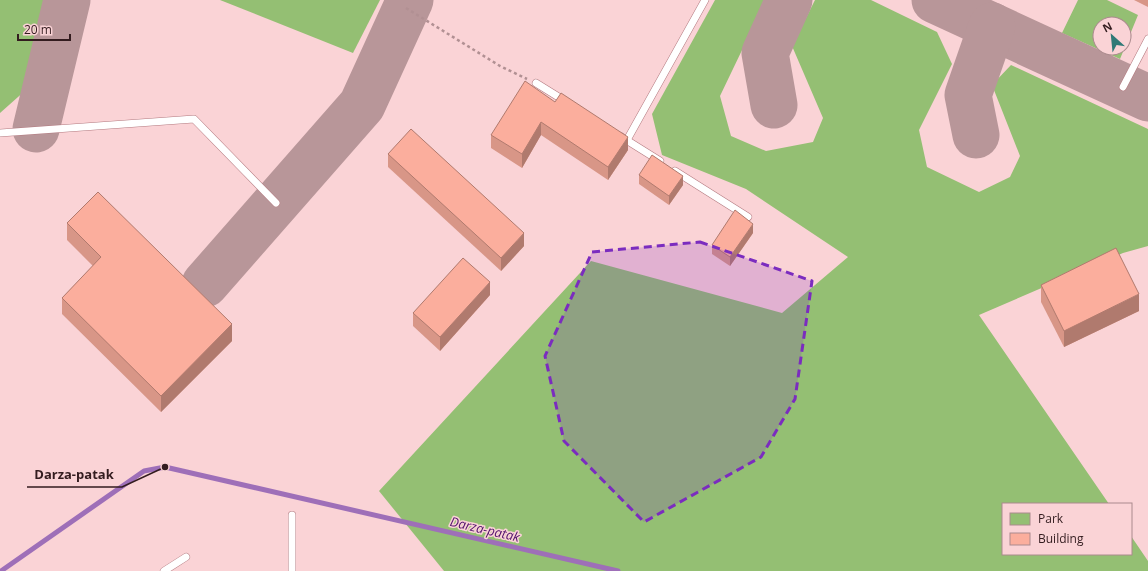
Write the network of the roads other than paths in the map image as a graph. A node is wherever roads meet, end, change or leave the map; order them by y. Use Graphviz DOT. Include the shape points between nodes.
graph roads {
  1 [pos="705,0"];
  2 [pos="1148,39"];
  3 [pos="536,83"];
  4 [pos="1123,87"];
  5 [pos="575,108"];
  6 [pos="614,132"];
  7 [pos="0,133"];
  8 [pos="627,140"];
  9 [pos="276,203"];
  10 [pos="748,217"];
  11 [pos="292,515"];
  12 [pos="186,557"];
  13 [pos="164,571"];
  14 [pos="292,571"];
  1 -- 8 [label="lane"];
  2 -- 4 [label="lane"];
  3 -- 5 [label="lane"];
  6 -- 8 [label="lane"];
  7 -- 9 [label="lane" via="194,118"];
  8 -- 10 [label="lane"];
  11 -- 14 [label="lane"];
  12 -- 13 [label="lane"];
}
